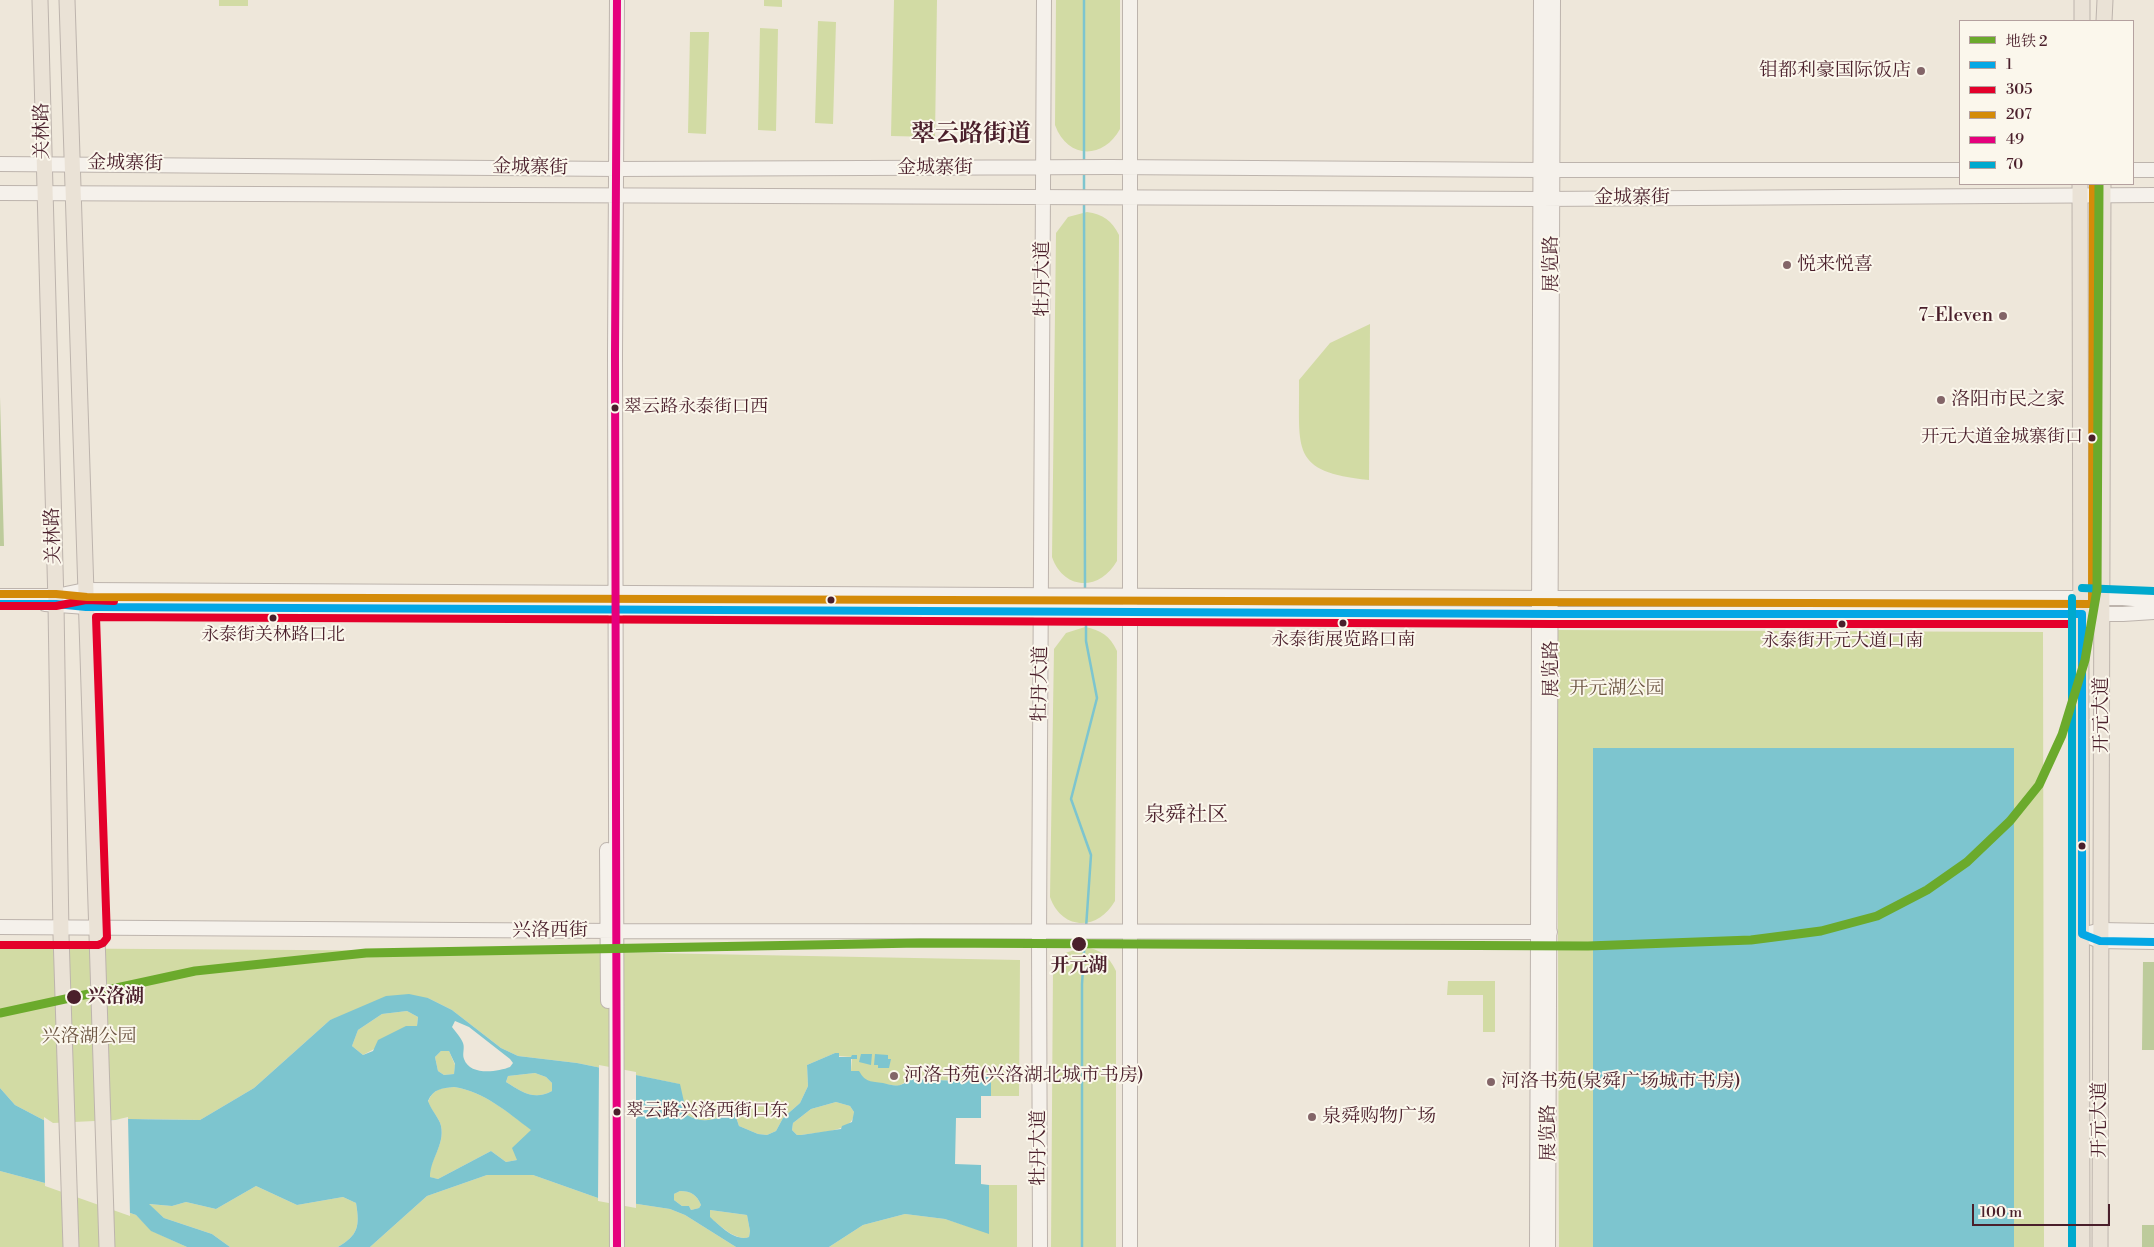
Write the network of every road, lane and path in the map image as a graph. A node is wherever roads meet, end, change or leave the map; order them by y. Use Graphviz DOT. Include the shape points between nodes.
graph roads {
  1 [pos="40,0"];
  2 [pos="67,0"];
  3 [pos="609,0"];
  4 [pos="618,0"];
  5 [pos="1044,0"];
  6 [pos="1130,0"];
  7 [pos="1541,0"];
  8 [pos="1553,0"];
  9 [pos="2082,0"];
  10 [pos="2105,0"];
  11 [pos="2082,20"];
  12 [pos="2104,20"];
  13 [pos="72,163"];
  14 [pos="0,164"];
  15 [pos="44,164"];
  16 [pos="1043,167"];
  17 [pos="1131,168"];
  18 [pos="614,169"];
  19 [pos="1547,170"];
  20 [pos="1959,170"];
  21 [pos="2134,170"];
  22 [pos="2154,170"];
  23 [pos="2103,189"];
  24 [pos="2080,190"];
  25 [pos="0,192"];
  26 [pos="72,192"];
  27 [pos="45,193"];
  28 [pos="614,195"];
  29 [pos="2154,195"];
  30 [pos="1043,196"];
  31 [pos="1130,197"];
  32 [pos="1547,199"];
  33 [pos="85,590"];
  34 [pos="612,592"];
  35 [pos="1042,594"];
  36 [pos="1131,595"];
  37 [pos="0,596"];
  38 [pos="1546,598"];
  39 [pos="2082,598"];
  40 [pos="2103,598"];
  41 [pos="56,600"];
  42 [pos="2154,601"];
  43 [pos="0,604"];
  44 [pos="86,607"];
  45 [pos="612,608"];
  46 [pos="1042,610"];
  47 [pos="1130,611"];
  48 [pos="2154,612"];
  49 [pos="1546,614"];
  50 [pos="2082,614"];
  51 [pos="2102,614"];
  52 [pos="0,928"];
  53 [pos="61,931"];
  54 [pos="97,931"];
  55 [pos="2154,931"];
  56 [pos="2082,934"];
  57 [pos="0,935"];
  58 [pos="612,935"];
  59 [pos="1039,935"];
  60 [pos="1129,936"];
  61 [pos="1544,936"];
  62 [pos="2100,936"];
  63 [pos="2154,942"];
  64 [pos="613,1229"];
  65 [pos="71,1247"];
  66 [pos="107,1247"];
  67 [pos="609,1247"];
  68 [pos="618,1247"];
  69 [pos="1040,1247"];
  70 [pos="1130,1247"];
  71 [pos="1537,1247"];
  72 [pos="1548,1247"];
  73 [pos="2082,1247"];
  74 [pos="2100,1247"];
  1 -- 15 [label="main road, 关林路"];
  2 -- 13 [label="main road, 关林路"];
  3 -- 18 [label="main road"];
  4 -- 18 [label="main road"];
  5 -- 16 [label="main road, 牡丹大道"];
  6 -- 17 [label="main road"];
  7 -- 19 [label="main road, 展览路"];
  8 -- 19 [label="main road, 展览路"];
  9 -- 11 [label="main road"];
  10 -- 12 [label="main road"];
  13 -- 15 [label="main road, 金城寨街"];
  13 -- 18 [label="main road, 金城寨街"];
  13 -- 26 [label="main road, 关林路"];
  14 -- 15 [label="main road, 金城寨街"];
  15 -- 27 [label="main road, 关林路"];
  16 -- 17 [label="main road, 金城寨街"];
  16 -- 18 [label="main road, 金城寨街"];
  16 -- 30 [label="main road, 牡丹大道"];
  17 -- 19 [label="main road, 金城寨街"];
  17 -- 31 [label="main road"];
  18 -- 28 [label="main road"];
  19 -- 20 [label="main road, 金城寨街"];
  19 -- 32 [label="main road, 展览路"];
  21 -- 22 [label="main road"];
  23 -- 24 [label="main road, 金城寨街"];
  23 -- 29 [label="main road, 金城寨街"];
  23 -- 40 [label="main road, 开元大道"];
  24 -- 32 [label="main road, 金城寨街"];
  24 -- 39 [label="main road, 开元大道"];
  25 -- 27 [label="main road, 金城寨街"];
  26 -- 27 [label="main road, 金城寨街"];
  26 -- 28 [label="main road, 金城寨街"];
  26 -- 33 [label="main road, 关林路"];
  27 -- 41 [label="main road, 关林路"];
  28 -- 30 [label="main road, 金城寨街"];
  28 -- 34 [label="main road"];
  30 -- 31 [label="main road, 金城寨街"];
  30 -- 35 [label="main road, 牡丹大道"];
  31 -- 32 [label="main road, 金城寨街"];
  31 -- 36 [label="main road"];
  32 -- 38 [label="main road, 展览路"];
  33 -- 34 [label="main road"];
  33 -- 41 [label="main road"];
  33 -- 44 [label="main road, 关林路"];
  34 -- 35 [label="main road"];
  34 -- 45 [label="main road"];
  35 -- 36 [label="main road"];
  35 -- 46 [label="main road, 牡丹大道"];
  36 -- 38 [label="main road"];
  36 -- 47 [label="main road"];
  37 -- 41 [label="main road"];
  38 -- 39 [label="main road"];
  38 -- 49 [label="main road, 展览路"];
  39 -- 40 [label="main road"];
  39 -- 50 [label="main road, 开元大道"];
  40 -- 42 [label="main road"];
  40 -- 51 [label="main road, 开元大道"];
  41 -- 43 [label="main road"];
  41 -- 44 [label="main road"];
  41 -- 53 [label="main road, 关林路"];
  44 -- 45 [label="main road"];
  44 -- 54 [label="main road, 关林路"];
  45 -- 46 [label="main road"];
  45 -- 58 [label="main road"];
  46 -- 47 [label="main road"];
  46 -- 59 [label="main road, 牡丹大道"];
  47 -- 49 [label="main road"];
  47 -- 60 [label="main road"];
  48 -- 51 [label="main road"];
  49 -- 50 [label="main road"];
  49 -- 61 [label="main road, 展览路"];
  50 -- 51 [label="main road"];
  50 -- 56 [label="main road, 开元大道"];
  51 -- 62 [label="main road, 开元大道"];
  52 -- 53 [label="main road, 兴洛西街"];
  53 -- 54 [label="main road, 兴洛西街"];
  53 -- 57 [label="main road, 兴洛西街"];
  53 -- 65 [label="main road, 关林路"];
  54 -- 58 [label="main road, 兴洛西街"];
  54 -- 66 [label="main road, 关林路"];
  55 -- 62 [label="main road"];
  56 -- 62 [label="main road"];
  56 -- 73 [label="main road, 开元大道"];
  58 -- 59 [label="main road, 兴洛西街"];
  58 -- 64 [label="main road"];
  59 -- 60 [label="main road, 兴洛西街"];
  59 -- 69 [label="main road, 牡丹大道"];
  60 -- 61 [label="main road, 兴洛西街"];
  60 -- 70 [label="main road"];
  61 -- 71 [label="main road, 展览路"];
  61 -- 72 [label="main road, 展览路"];
  62 -- 63 [label="main road"];
  62 -- 74 [label="main road, 开元大道"];
  64 -- 67 [label="main road"];
  64 -- 68 [label="main road"];
}
